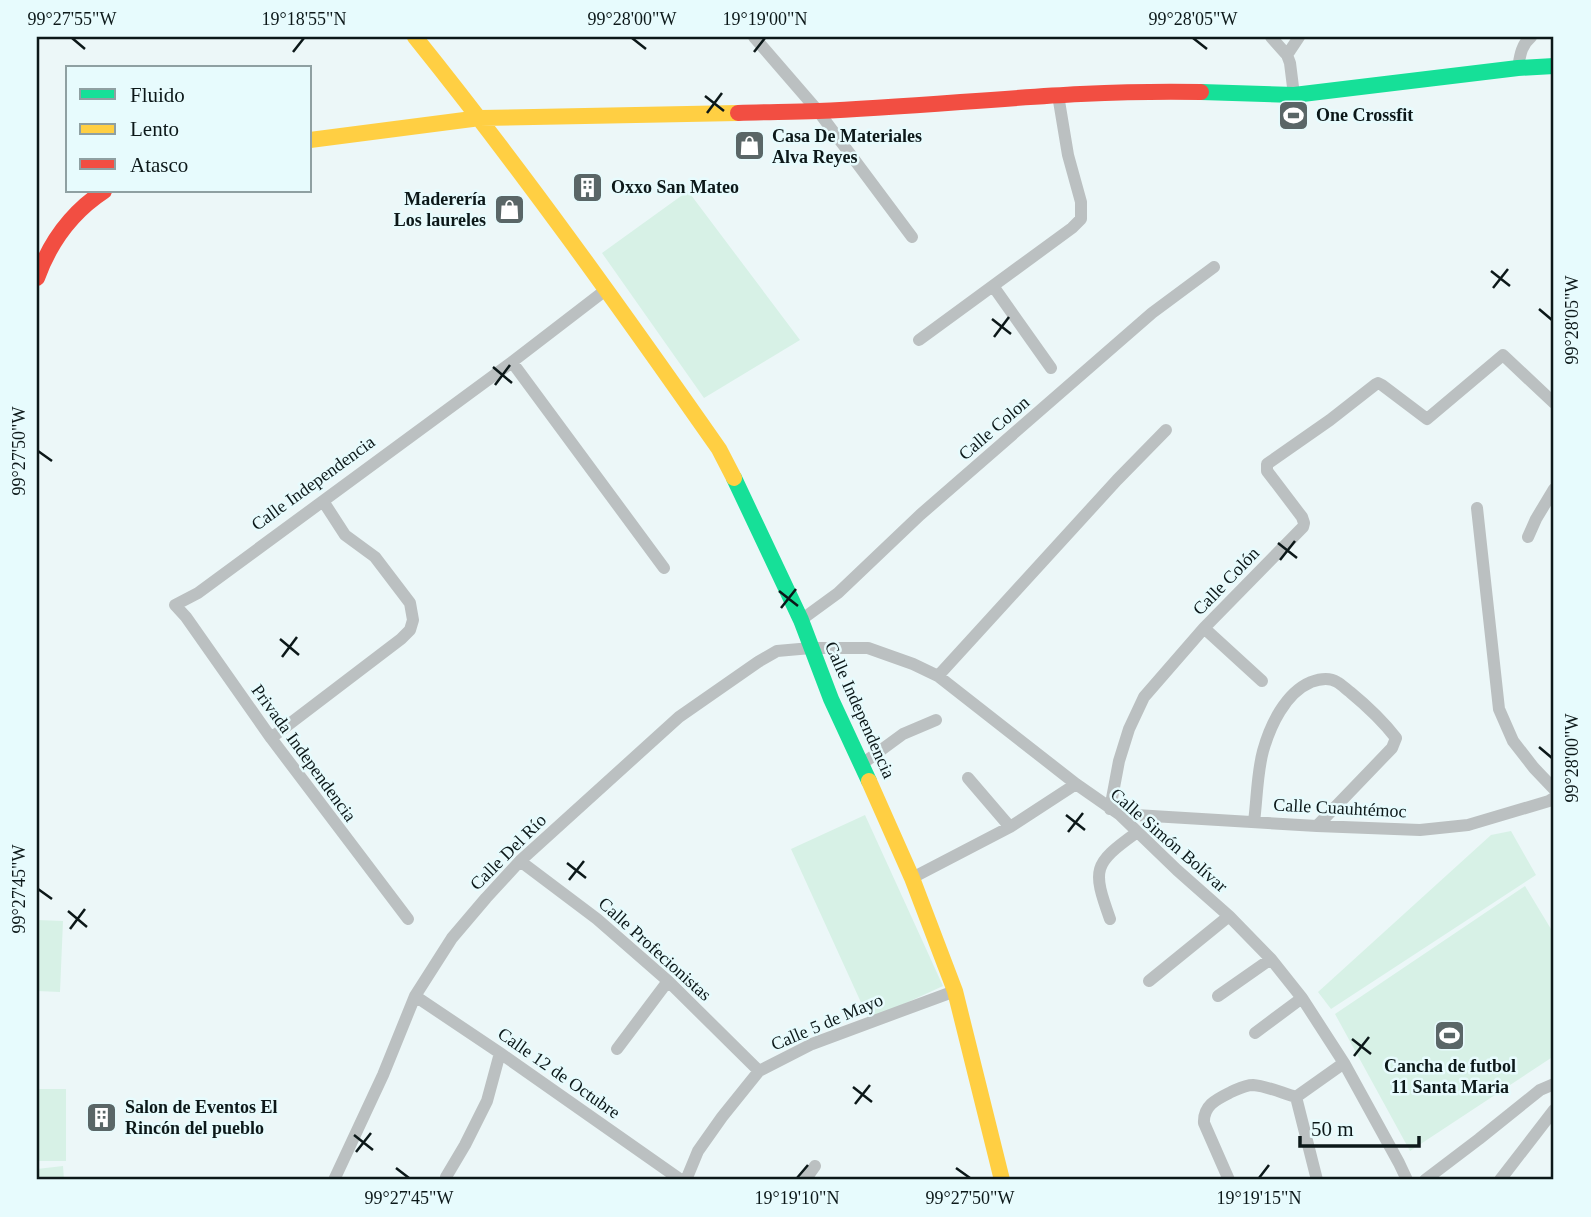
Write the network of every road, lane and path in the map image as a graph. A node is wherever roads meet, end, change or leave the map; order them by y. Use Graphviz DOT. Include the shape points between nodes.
graph roads {
  1 [pos="415,37"];
  2 [pos="754,37"];
  3 [pos="1270,37"];
  4 [pos="1299,37"];
  5 [pos="1531,37"];
  6 [pos="1287,55"];
  7 [pos="1554,66"];
  8 [pos="1518,68"];
  9 [pos="1058,94"];
  10 [pos="1294,95"];
  11 [pos="818,111"];
  12 [pos="480,118"];
  13 [pos="312,139"];
  14 [pos="103,192"];
  15 [pos="912,236"];
  16 [pos="1214,267"];
  17 [pos="37,278"];
  18 [pos="993,286"];
  19 [pos="607,289"];
  20 [pos="919,340"];
  21 [pos="512,362"];
  22 [pos="1051,368"];
  23 [pos="1554,403"];
  24 [pos="1166,430"];
  25 [pos="1554,489"];
  26 [pos="323,501"];
  27 [pos="1477,508"];
  28 [pos="1528,537"];
  29 [pos="664,568"];
  30 [pos="175,605"];
  31 [pos="801,620"];
  32 [pos="1204,628"];
  33 [pos="811,648"];
  34 [pos="938,676"];
  35 [pos="1262,681"];
  36 [pos="936,720"];
  37 [pos="271,738"];
  38 [pos="862,764"];
  39 [pos="968,778"];
  40 [pos="1076,784"];
  41 [pos="1553,799"];
  42 [pos="1114,812"];
  43 [pos="1254,822"];
  44 [pos="1317,826"];
  45 [pos="1010,827"];
  46 [pos="1136,833"];
  47 [pos="520,862"];
  48 [pos="912,878"];
  49 [pos="1228,916"];
  50 [pos="408,919"];
  51 [pos="1110,919"];
  52 [pos="1271,959"];
  53 [pos="668,981"];
  54 [pos="1149,981"];
  55 [pos="955,991"];
  56 [pos="415,996"];
  57 [pos="1218,996"];
  58 [pos="1301,998"];
  59 [pos="1255,1033"];
  60 [pos="617,1049"];
  61 [pos="500,1053"];
  62 [pos="1344,1063"];
  63 [pos="759,1071"];
  64 [pos="1554,1084"];
  65 [pos="1296,1097"];
  66 [pos="1554,1110"];
  67 [pos="816,1167"];
  68 [pos="446,1177"];
  69 [pos="334,1180"];
  70 [pos="684,1180"];
  71 [pos="805,1180"];
  72 [pos="1002,1180"];
  73 [pos="1230,1180"];
  74 [pos="1317,1180"];
  75 [pos="1406,1180"];
  76 [pos="1425,1180"];
  77 [pos="1500,1180"];
  1 -- 12 [label="main road, Calle Independencia"];
  2 -- 11 [label="street"];
  3 -- 6 [label="street"];
  4 -- 6 [label="street"];
  5 -- 8 [label="street" via="1521,50"];
  6 -- 10 [label="street"];
  7 -- 8 [label="main road"];
  8 -- 10 [label="main road"];
  9 -- 10 [label="main road"];
  9 -- 11 [label="main road"];
  9 -- 18 [label="street" via="1081,219"];
  11 -- 12 [label="main road"];
  11 -- 15 [label="street"];
  12 -- 13 [label="main road"];
  12 -- 19 [label="main road, Calle Independencia"];
  14 -- 17 [label="main road" via="62,230"];
  16 -- 31 [label="street, Calle Colon" via="1152,313 920,515 838,593"];
  18 -- 20 [label="street"];
  18 -- 22 [label="street"];
  19 -- 21 [label="street, Calle Independencia"];
  19 -- 31 [label="main road, Calle Independencia" via="719,449"];
  21 -- 26 [label="street, Calle Independencia"];
  21 -- 29 [label="street"];
  23 -- 32 [label="street, Calle Colón" via="1503,355 1427,419 1376,384 1267,464 1267,471 1302,517 1303,527"];
  24 -- 34 [label="street"];
  25 -- 28 [label="street"];
  26 -- 30 [label="street, Calle Independencia"];
  26 -- 37 [label="street" via="345,535 375,557 396,584 410,603 413,621 401,639"];
  27 -- 41 [label="street" via="1499,709 1513,741"];
  30 -- 37 [label="street, Privada Independencia"];
  31 -- 33 [label="main road, Calle Independencia"];
  32 -- 35 [label="street"];
  32 -- 42 [label="street, Calle Colón" via="1138,707 1119,761"];
  33 -- 34 [label="street, Calle Simón Bolívar" via="867,648"];
  33 -- 38 [label="main road, Calle Independencia"];
  33 -- 47 [label="street, Calle Del Río" via="777,651 679,717"];
  34 -- 40 [label="street, Calle Simón Bolívar"];
  36 -- 38 [label="street" via="903,734"];
  37 -- 50 [label="street, Privada Independencia"];
  38 -- 48 [label="main road, Calle Independencia"];
  39 -- 45 [label="street"];
  40 -- 42 [label="street, Calle Simón Bolívar"];
  40 -- 45 [label="street"];
  41 -- 44 [label="street, Calle Cuauhtémoc" via="1468,825 1420,830"];
  42 -- 43 [label="street, Calle Cuauhtémoc"];
  42 -- 46 [label="street, Calle Simón Bolívar"];
  43 -- 44 [label="street, Calle Cuauhtémoc"];
  43 -- 44 [label="street" via="1263,752 1275,721 1302,686 1329,679 1382,719 1396,738 1392,748"];
  45 -- 48 [label="street"];
  46 -- 49 [label="street, Calle Simón Bolívar"];
  46 -- 51 [label="street" via="1100,866 1100,890"];
  47 -- 53 [label="street, Calle Profecionistas" via="597,919"];
  47 -- 56 [label="street, Calle Del Río" via="452,939"];
  48 -- 55 [label="main road, Calle Independencia"];
  49 -- 52 [label="street, Calle Simón Bolívar"];
  49 -- 54 [label="street"];
  52 -- 57 [label="street"];
  52 -- 58 [label="street, Calle Simón Bolívar"];
  53 -- 60 [label="street"];
  53 -- 63 [label="street, Calle Profecionistas"];
  55 -- 63 [label="street, Calle 5 de Mayo" via="812,1044"];
  55 -- 72 [label="main road, Calle Independencia"];
  56 -- 61 [label="street, Calle 12 de Octubre"];
  56 -- 69 [label="street, Calle Del Río"];
  58 -- 59 [label="street"];
  58 -- 62 [label="street, Calle Simón Bolívar"];
  61 -- 68 [label="street" via="487,1101"];
  61 -- 70 [label="street, Calle 12 de Octubre"];
  62 -- 65 [label="street"];
  62 -- 75 [label="street, Calle Simón Bolívar"];
  63 -- 70 [label="street, Calle 5 de Mayo" via="698,1151"];
  64 -- 76 [label="street" via="1540,1090"];
  65 -- 73 [label="street" via="1245,1085 1214,1100 1204,1123"];
  65 -- 74 [label="street"];
  66 -- 77 [label="street"];
  67 -- 71 [label="street"];
}
